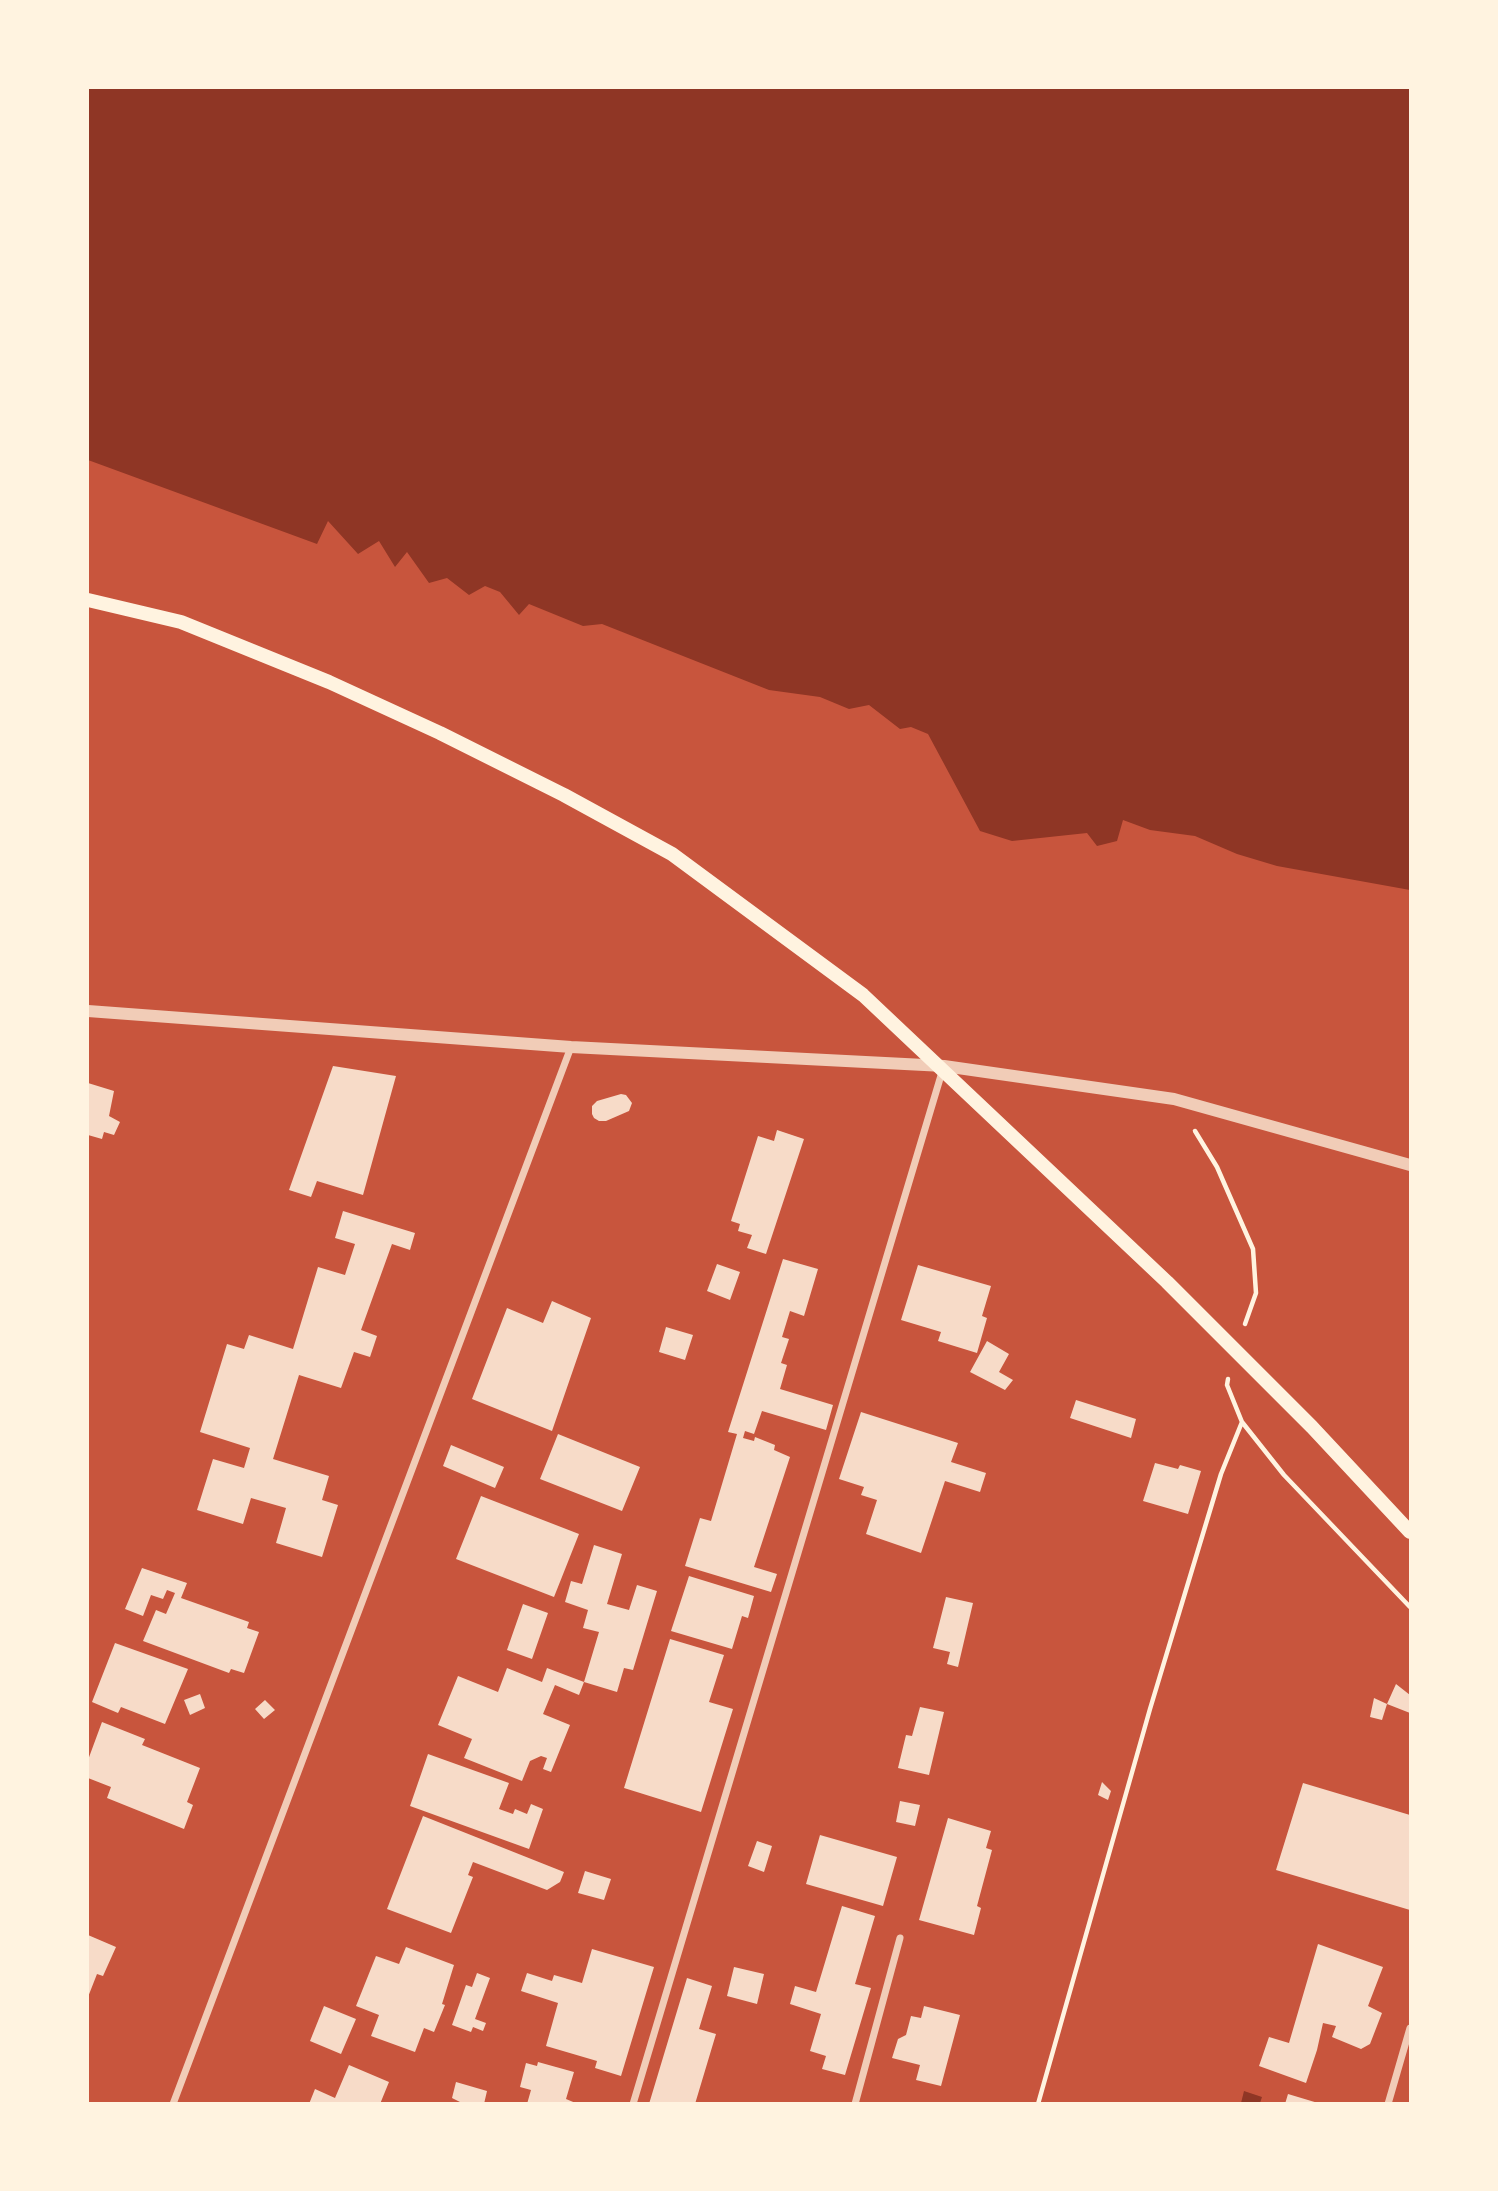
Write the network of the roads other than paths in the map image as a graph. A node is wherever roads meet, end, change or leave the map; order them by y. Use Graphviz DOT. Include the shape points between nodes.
graph roads {
  1 [pos="88,600"];
  2 [pos="88,1009"];
  3 [pos="571,1047"];
  4 [pos="944,1066"];
  5 [pos="1410,1165"];
  6 [pos="1410,1532"];
  7 [pos="900,1938"];
  8 [pos="1410,2028"];
  9 [pos="173,2104"];
  10 [pos="633,2104"];
  11 [pos="855,2104"];
  12 [pos="1388,2104"];
  1 -- 6 [label="main road" via="181,622 329,682 564,795 672,854 863,995 1167,1282"];
  2 -- 3 [label="street"];
  3 -- 4 [label="street"];
  3 -- 9 [label="street"];
  4 -- 5 [label="street" via="1174,1099"];
  4 -- 10 [label="street"];
  7 -- 11 [label="street"];
  8 -- 12 [label="street"];
}
